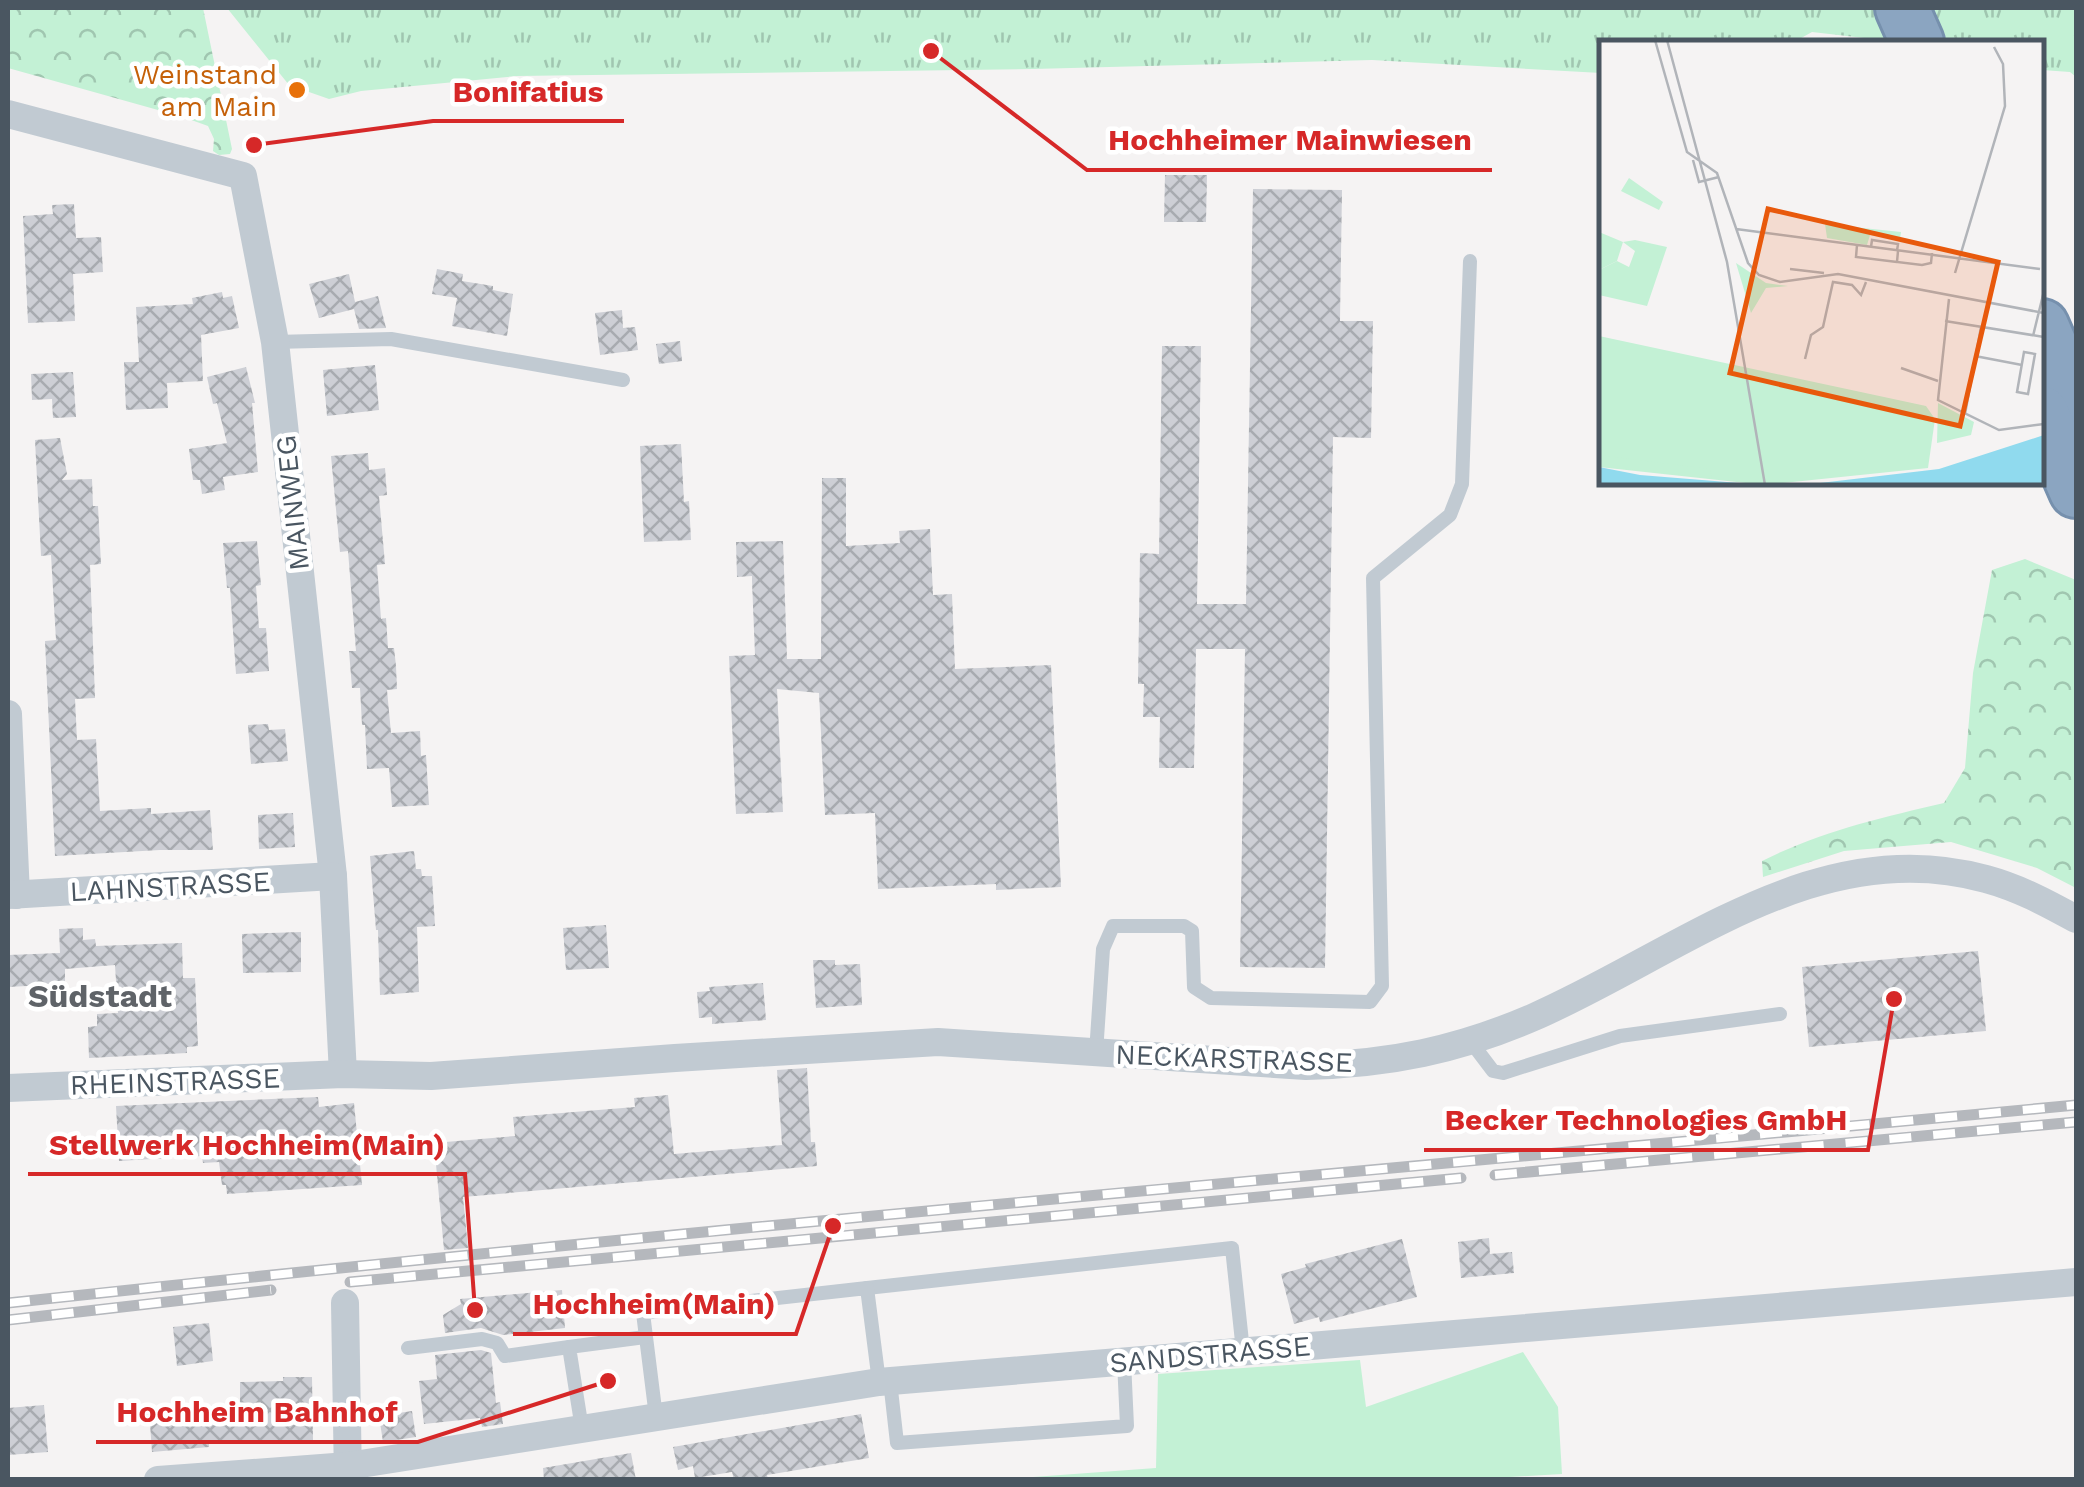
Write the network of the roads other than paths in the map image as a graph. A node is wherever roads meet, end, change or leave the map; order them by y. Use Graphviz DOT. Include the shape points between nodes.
graph roads {
  1 [pos="1863,8"];
  2 [pos="1902,8"];
  3 [pos="1877,40"];
  4 [pos="1916,40"];
  5 [pos="8,114"];
  6 [pos="1470,261"];
  7 [pos="2044,331"];
  8 [pos="275,342"];
  9 [pos="623,380"];
  10 [pos="2076,404"];
  11 [pos="2044,418"];
  12 [pos="2076,491"];
  13 [pos="8,714"];
  14 [pos="333,876"];
  15 [pos="12,895"];
  16 [pos="2076,918"];
  17 [pos="1780,1014"];
  18 [pos="1471,1042"];
  19 [pos="1096,1053"];
  20 [pos="343,1074"];
  21 [pos="8,1088"];
  22 [pos="2076,1282"];
  23 [pos="867,1288"];
  24 [pos="344,1303"];
  25 [pos="646,1337"];
  26 [pos="569,1347"];
  27 [pos="408,1348"];
  28 [pos="1243,1351"];
  29 [pos="1124,1362"];
  30 [pos="885,1381"];
  31 [pos="656,1416"];
  32 [pos="582,1429"];
  33 [pos="348,1473"];
  34 [pos="158,1480"];
  1 -- 3 [label="highway"];
  2 -- 4 [label="highway"];
  5 -- 8 [label="street, MAINWEG" via="243,176"];
  6 -- 19 [label="lane" via="1462,484 1450,516 1373,578 1382,986 1370,1002 1211,998 1194,987 1192,931 1112,926 1103,949"];
  7 -- 10 [label="highway"];
  8 -- 9 [label="lane" via="390,339"];
  8 -- 14 [label="street, MAINWEG"];
  11 -- 12 [label="highway"];
  13 -- 15 [label="street"];
  14 -- 15 [label="street, LAHNSTRASSE"];
  14 -- 20 [label="street, MAINWEG"];
  16 -- 18 [label="street, NECKARSTRASSE" via="1984,878 1904,868 1838,876 1750,906 1538,1015"];
  17 -- 18 [label="lane" via="1620,1036 1502,1073"];
  18 -- 19 [label="street, NECKARSTRASSE" via="1352,1065"];
  19 -- 20 [label="street, NECKARSTRASSE" via="903,1042 430,1076"];
  20 -- 21 [label="street, RHEINSTRASSE"];
  22 -- 28 [label="street, SANDSTRASSE"];
  23 -- 25 [label="lane" via="642,1313"];
  23 -- 28 [label="lane" via="1232,1248"];
  23 -- 30 [label="lane"];
  24 -- 33 [label="street"];
  25 -- 26 [label="lane"];
  25 -- 31 [label="lane"];
  26 -- 27 [label="lane" via="504,1356 497,1343 482,1339"];
  26 -- 32 [label="lane"];
  28 -- 29 [label="street, SANDSTRASSE"];
  29 -- 30 [label="street, SANDSTRASSE"];
  29 -- 30 [label="lane" via="1127,1426 897,1443"];
  30 -- 31 [label="street, SANDSTRASSE"];
  31 -- 32 [label="street, SANDSTRASSE"];
  32 -- 33 [label="street, SANDSTRASSE"];
  33 -- 34 [label="street, SANDSTRASSE"];
}
